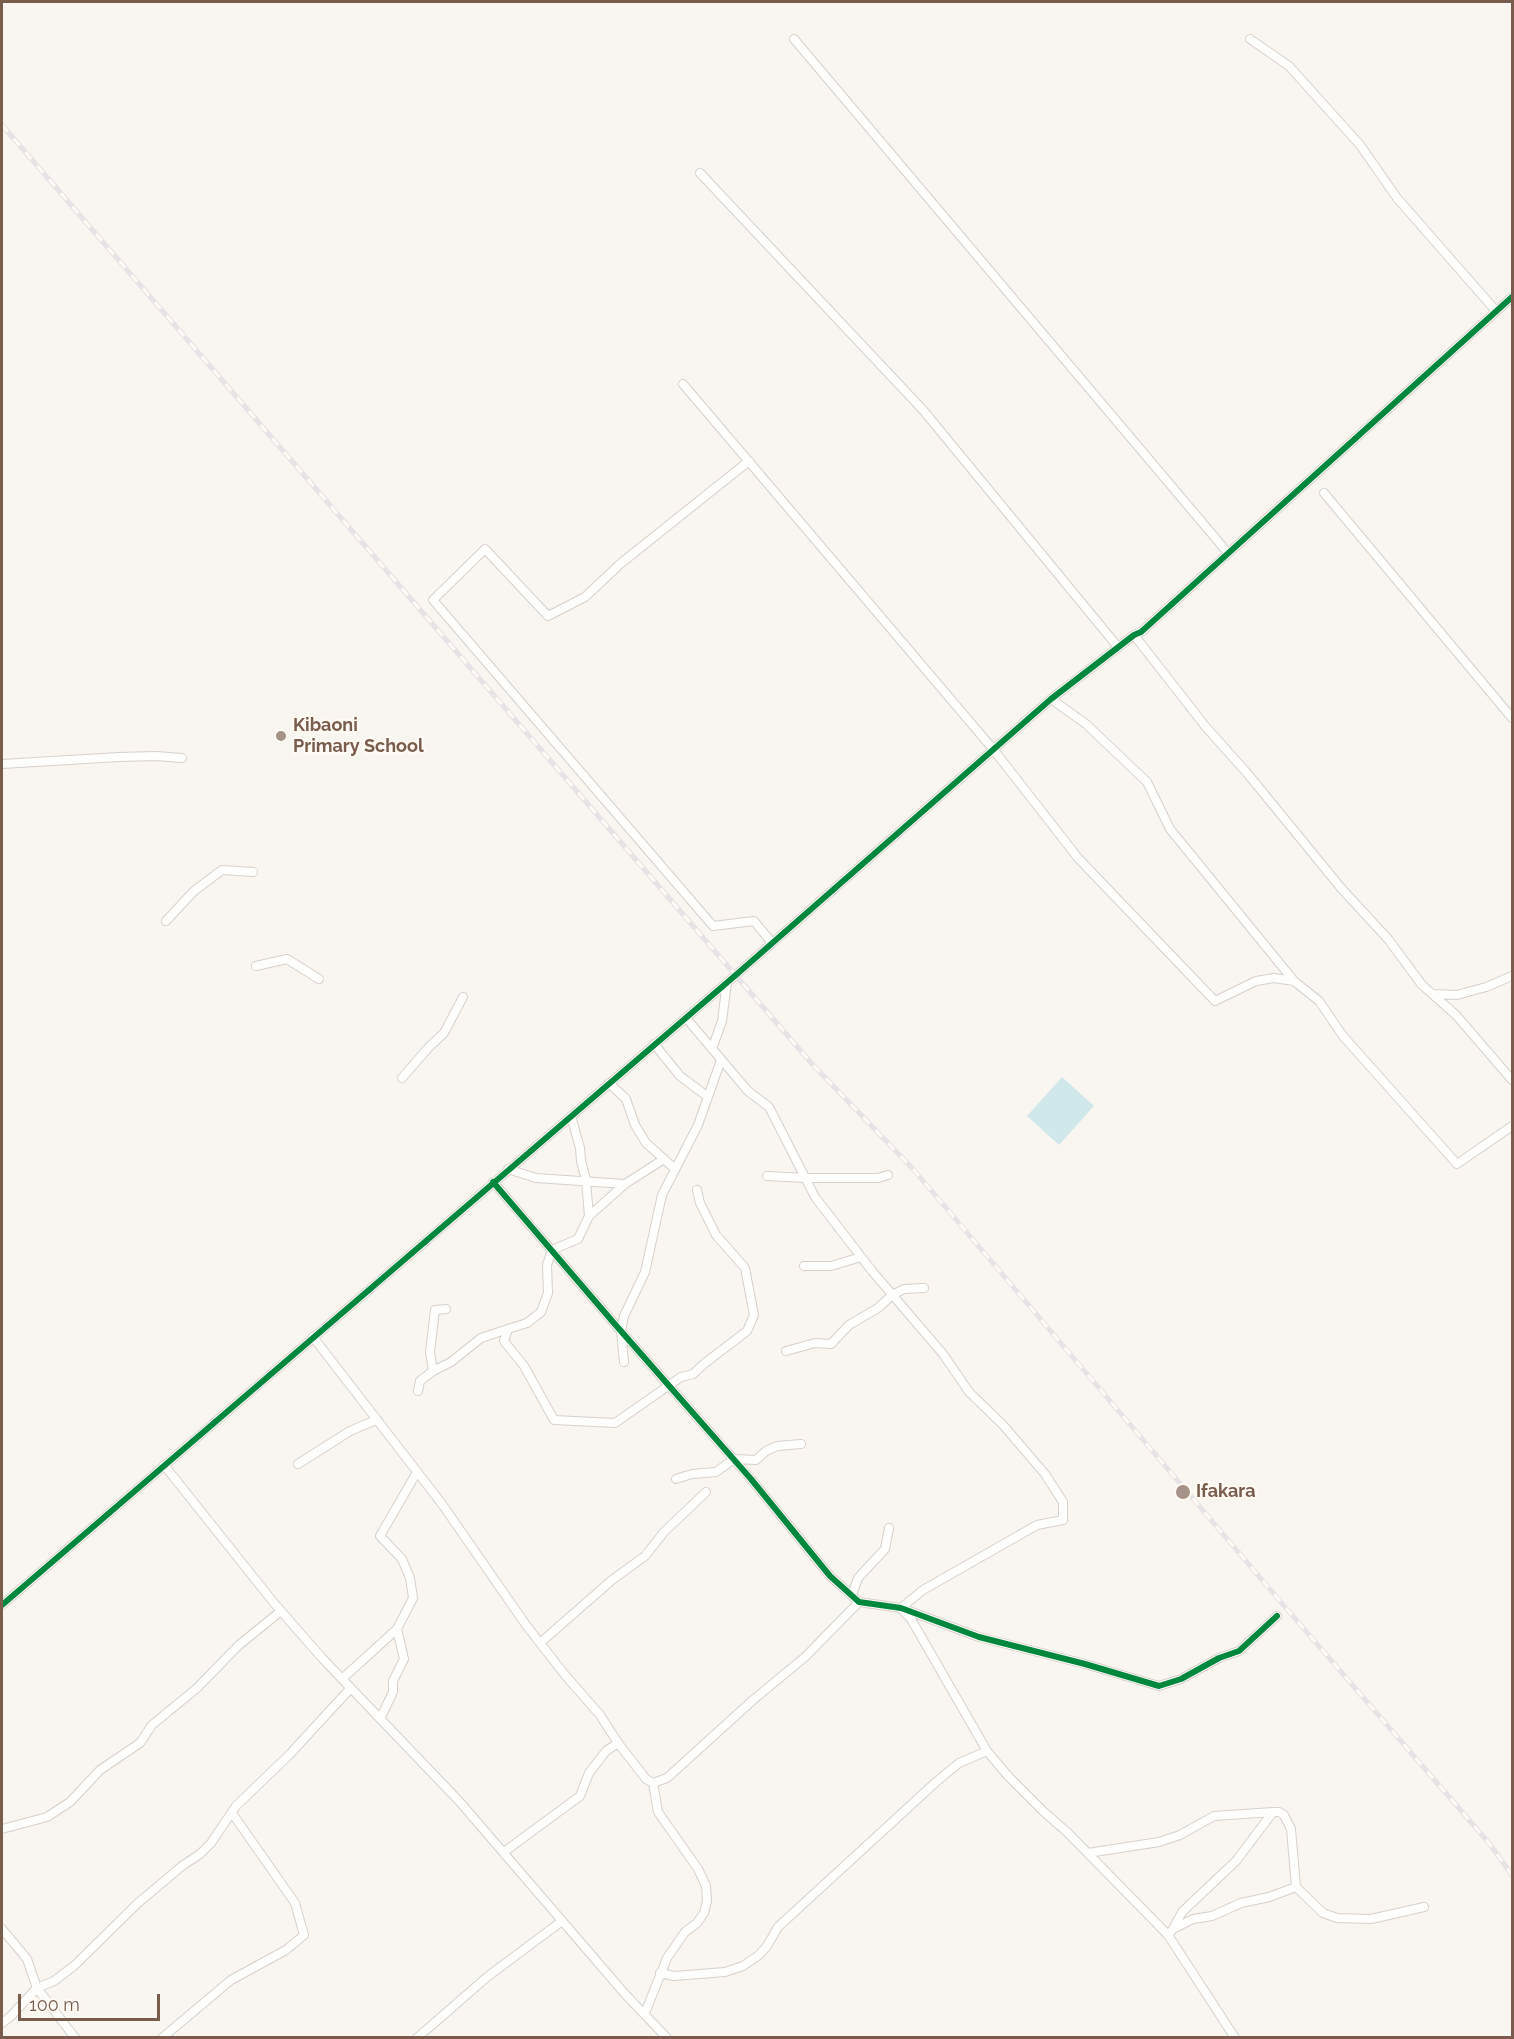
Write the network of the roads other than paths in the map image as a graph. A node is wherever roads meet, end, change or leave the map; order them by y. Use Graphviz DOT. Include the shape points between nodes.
graph roads {
  1 [pos="794,39"];
  2 [pos="1250,39"];
  3 [pos="700,173"];
  4 [pos="1512,297"];
  5 [pos="1496,311"];
  6 [pos="683,384"];
  7 [pos="749,461"];
  8 [pos="1324,494"];
  9 [pos="1228,553"];
  10 [pos="1134,635"];
  11 [pos="1118,647"];
  12 [pos="1051,699"];
  13 [pos="1512,718"];
  14 [pos="993,749"];
  15 [pos="182,758"];
  16 [pos="2,764"];
  17 [pos="253,872"];
  18 [pos="166,921"];
  19 [pos="772,943"];
  20 [pos="256,966"];
  21 [pos="1512,976"];
  22 [pos="319,979"];
  23 [pos="1294,981"];
  24 [pos="728,982"];
  25 [pos="1433,994"];
  26 [pos="463,997"];
  27 [pos="686,1018"];
  28 [pos="654,1044"];
  29 [pos="712,1049"];
  30 [pos="721,1059"];
  31 [pos="402,1078"];
  32 [pos="1512,1080"];
  33 [pos="609,1083"];
  34 [pos="708,1097"];
  35 [pos="571,1116"];
  36 [pos="1512,1126"];
  37 [pos="664,1159"];
  38 [pos="508,1169"];
  39 [pos="675,1169"];
  40 [pos="888,1175"];
  41 [pos="767,1176"];
  42 [pos="806,1178"];
  43 [pos="586,1180"];
  44 [pos="494,1182"];
  45 [pos="625,1184"];
  46 [pos="696,1191"];
  47 [pos="589,1216"];
  48 [pos="552,1250"];
  49 [pos="861,1257"];
  50 [pos="804,1266"];
  51 [pos="924,1288"];
  52 [pos="892,1294"];
  53 [pos="446,1309"];
  54 [pos="508,1329"];
  55 [pos="621,1331"];
  56 [pos="313,1337"];
  57 [pos="786,1351"];
  58 [pos="624,1362"];
  59 [pos="433,1371"];
  60 [pos="668,1385"];
  61 [pos="418,1391"];
  62 [pos="376,1420"];
  63 [pos="801,1444"];
  64 [pos="734,1459"];
  65 [pos="298,1464"];
  66 [pos="164,1465"];
  67 [pos="417,1472"];
  68 [pos="676,1479"];
  69 [pos="706,1492"];
  70 [pos="889,1528"];
  71 [pos="852,1595"];
  72 [pos="859,1602"];
  73 [pos="2,1605"];
  74 [pos="901,1608"];
  75 [pos="276,1615"];
  76 [pos="1277,1616"];
  77 [pos="397,1629"];
  78 [pos="540,1643"];
  79 [pos="342,1679"];
  80 [pos="348,1691"];
  81 [pos="380,1719"];
  82 [pos="618,1743"];
  83 [pos="987,1751"];
  84 [pos="652,1783"];
  85 [pos="1273,1812"];
  86 [pos="232,1813"];
  87 [pos="2,1829"];
  88 [pos="504,1852"];
  89 [pos="1088,1853"];
  90 [pos="1296,1887"];
  91 [pos="1424,1907"];
  92 [pos="562,1921"];
  93 [pos="2,1929"];
  94 [pos="1171,1932"];
  95 [pos="660,1973"];
  96 [pos="37,1988"];
  97 [pos="645,2013"];
  98 [pos="2,2022"];
  99 [pos="75,2037"];
  100 [pos="162,2037"];
  101 [pos="417,2037"];
  102 [pos="667,2037"];
  103 [pos="1235,2037"];
  1 -- 9 [label="street"];
  2 -- 5 [label="street" via="1302,80 1360,145 1397,198"];
  3 -- 11 [label="street" via="923,410"];
  4 -- 5 [label="street"];
  5 -- 9 [label="street"];
  6 -- 7 [label="street"];
  7 -- 14 [label="street"];
  7 -- 19 [label="street" via="620,564 585,597 548,616 485,549 433,600 713,926 754,921"];
  8 -- 13 [label="street"];
  9 -- 10 [label="street"];
  10 -- 11 [label="street"];
  10 -- 25 [label="street" via="1205,726"];
  11 -- 12 [label="street"];
  12 -- 14 [label="street"];
  12 -- 23 [label="street" via="1086,724 1147,782 1170,829"];
  14 -- 19 [label="street"];
  14 -- 23 [label="street" via="1078,858 1215,1001 1256,981"];
  15 -- 16 [label="street"];
  17 -- 18 [label="street" via="222,870 194,891"];
  19 -- 24 [label="street"];
  20 -- 22 [label="street" via="287,959"];
  21 -- 25 [label="street" via="1457,995"];
  23 -- 36 [label="street" via="1319,1001 1343,1036 1457,1164"];
  24 -- 27 [label="street"];
  24 -- 29 [label="street" via="722,1021"];
  25 -- 32 [label="street"];
  26 -- 31 [label="street" via="444,1034"];
  27 -- 28 [label="street"];
  27 -- 29 [label="street"];
  28 -- 33 [label="street"];
  28 -- 34 [label="street" via="680,1076"];
  29 -- 30 [label="street"];
  30 -- 34 [label="street"];
  30 -- 42 [label="street" via="748,1091 769,1107"];
  33 -- 35 [label="street"];
  33 -- 37 [label="street" via="626,1100 646,1143"];
  34 -- 39 [label="street"];
  35 -- 38 [label="street"];
  35 -- 43 [label="street"];
  37 -- 39 [label="street"];
  37 -- 45 [label="street"];
  38 -- 43 [label="street" via="536,1178"];
  38 -- 44 [label="street"];
  39 -- 55 [label="street" via="662,1195 645,1272"];
  40 -- 42 [label="street"];
  41 -- 42 [label="street"];
  42 -- 49 [label="street" via="815,1197"];
  43 -- 45 [label="street"];
  43 -- 47 [label="street"];
  44 -- 48 [label="street"];
  44 -- 56 [label="street"];
  45 -- 47 [label="street"];
  46 -- 60 [label="street" via="716,1235 745,1269 754,1315 747,1331 693,1374"];
  47 -- 48 [label="street" via="578,1239"];
  48 -- 54 [label="street" via="547,1264 548,1293 541,1312 527,1323"];
  48 -- 55 [label="street"];
  49 -- 50 [label="street" via="831,1266"];
  49 -- 52 [label="street"];
  51 -- 52 [label="street"];
  52 -- 57 [label="street" via="878,1308 849,1325 831,1344 815,1343"];
  52 -- 74 [label="street" via="943,1354 969,1392 1045,1474 1063,1502 1063,1520 1037,1525 923,1590"];
  53 -- 59 [label="street" via="435,1310 430,1352"];
  54 -- 59 [label="street" via="481,1338 452,1362"];
  54 -- 60 [label="street" via="504,1341 524,1366 554,1420 615,1423"];
  55 -- 58 [label="street"];
  55 -- 60 [label="street"];
  56 -- 62 [label="street"];
  56 -- 66 [label="street"];
  59 -- 61 [label="street" via="420,1381"];
  60 -- 64 [label="street"];
  62 -- 65 [label="street" via="350,1431"];
  62 -- 67 [label="street"];
  63 -- 64 [label="street" via="777,1446 756,1460"];
  64 -- 68 [label="street" via="716,1472"];
  64 -- 71 [label="street" via="831,1576"];
  66 -- 73 [label="street"];
  66 -- 79 [label="street" via="274,1603"];
  67 -- 77 [label="street" via="380,1536 402,1559 410,1578 412,1598"];
  67 -- 78 [label="street"];
  69 -- 78 [label="street" via="645,1556"];
  70 -- 71 [label="street" via="885,1549 858,1578"];
  71 -- 72 [label="street"];
  72 -- 74 [label="street"];
  72 -- 84 [label="street" via="805,1657 678,1769"];
  74 -- 76 [label="street" via="978,1637 1159,1686 1239,1651"];
  74 -- 83 [label="street"];
  75 -- 87 [label="street" via="152,1725 140,1743 100,1770 70,1802 47,1817"];
  77 -- 79 [label="street"];
  77 -- 81 [label="street" via="404,1659"];
  78 -- 82 [label="street" via="600,1715"];
  79 -- 81 [label="street"];
  80 -- 86 [label="street"];
  81 -- 88 [label="street"];
  82 -- 84 [label="street"];
  82 -- 88 [label="street" via="606,1751 589,1773 580,1796"];
  83 -- 89 [label="street"];
  83 -- 95 [label="street" via="959,1763 936,1782 778,1927 763,1950 743,1966 705,1974"];
  84 -- 95 [label="street" via="658,1812 698,1869 707,1892 704,1913 677,1942"];
  85 -- 89 [label="street" via="1214,1816 1159,1842"];
  85 -- 90 [label="street" via="1284,1815 1291,1829"];
  85 -- 94 [label="street" via="1236,1862 1182,1912"];
  86 -- 96 [label="street" via="200,1854 138,1903 75,1965"];
  86 -- 100 [label="street" via="295,1904 304,1935 286,1950 231,1980"];
  88 -- 92 [label="street"];
  89 -- 94 [label="street"];
  90 -- 91 [label="street" via="1323,1913 1337,1918 1371,1919"];
  90 -- 94 [label="street" via="1193,1919"];
  92 -- 97 [label="street"];
  92 -- 101 [label="street"];
  93 -- 96 [label="street" via="27,1959"];
  94 -- 103 [label="street"];
  95 -- 97 [label="street"];
  96 -- 98 [label="street"];
  96 -- 99 [label="street"];
  97 -- 102 [label="street"];
}
